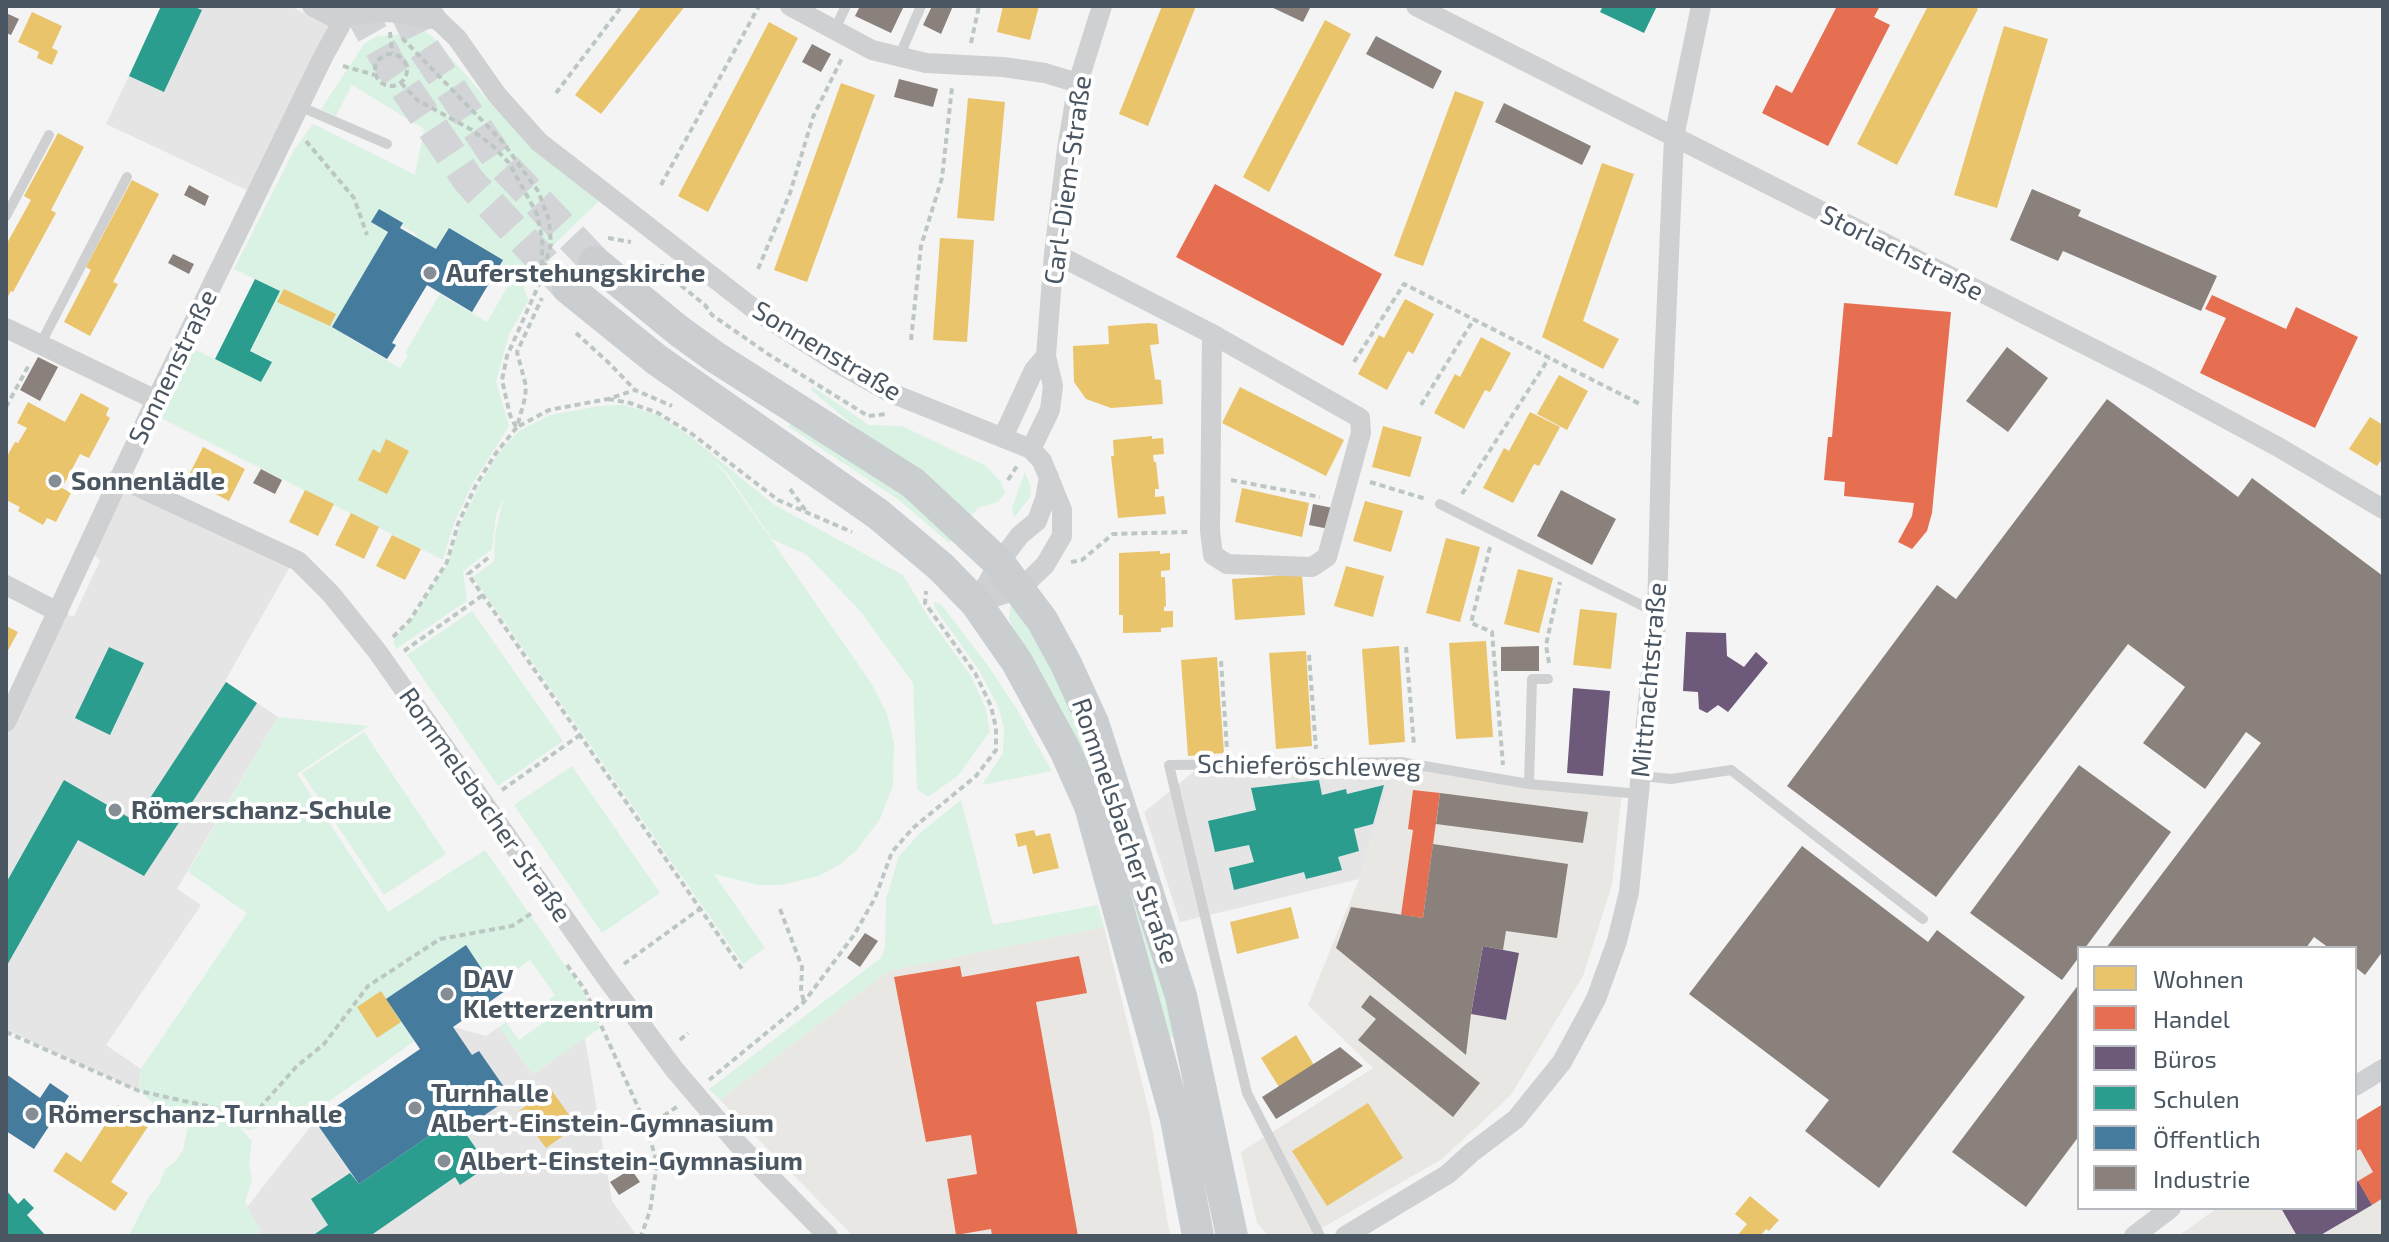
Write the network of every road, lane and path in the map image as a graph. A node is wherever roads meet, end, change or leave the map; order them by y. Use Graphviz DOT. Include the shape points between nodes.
graph roads {
  1 [pos="312,6"];
  2 [pos="622,6"];
  3 [pos="759,6"];
  4 [pos="790,6"];
  5 [pos="846,6"];
  6 [pos="921,6"];
  7 [pos="979,6"];
  8 [pos="1102,6"];
  9 [pos="1416,6"];
  10 [pos="1701,6"];
  11 [pos="433,13"];
  12 [pos="346,14"];
  13 [pos="843,36"];
  14 [pos="392,53"];
  15 [pos="899,57"];
  16 [pos="966,64"];
  17 [pos="340,65"];
  18 [pos="375,75"];
  19 [pos="401,83"];
  20 [pos="1078,83"];
  21 [pos="556,93"];
  22 [pos="299,106"];
  23 [pos="290,125"];
  24 [pos="49,135"];
  25 [pos="1674,137"];
  26 [pos="387,144"];
  27 [pos="127,177"];
  28 [pos="661,185"];
  29 [pos="6,216"];
  30 [pos="367,235"];
  31 [pos="1054,253"];
  32 [pos="595,262"];
  33 [pos="758,269"];
  34 [pos="670,277"];
  35 [pos="552,283"];
  36 [pos="1474,319"];
  37 [pos="6,328"];
  38 [pos="574,332"];
  39 [pos="1212,334"];
  40 [pos="911,340"];
  41 [pos="40,345"];
  42 [pos="1046,356"];
  43 [pos="1550,357"];
  44 [pos="1354,362"];
  45 [pos="635,390"];
  46 [pos="608,399"];
  47 [pos="156,400"];
  48 [pos="1421,405"];
  49 [pos="6,407"];
  50 [pos="682,411"];
  51 [pos="890,414"];
  52 [pos="1662,415"];
  53 [pos="517,427"];
  54 [pos="1003,437"];
  55 [pos="1031,449"];
  56 [pos="1350,475"];
  57 [pos="1049,476"];
  58 [pos="1210,476"];
  59 [pos="119,478"];
  60 [pos="780,480"];
  61 [pos="1462,494"];
  62 [pos="1342,501"];
  63 [pos="1440,504"];
  64 [pos="2383,509"];
  65 [pos="1210,531"];
  66 [pos="1491,546"];
  67 [pos="488,558"];
  68 [pos="1073,562"];
  69 [pos="999,563"];
  70 [pos="1560,581"];
  71 [pos="6,585"];
  72 [pos="927,587"];
  73 [pos="1020,589"];
  74 [pos="483,595"];
  75 [pos="976,603"];
  76 [pos="58,612"];
  77 [pos="1657,613"];
  78 [pos="1406,647"];
  79 [pos="377,651"];
  80 [pos="404,651"];
  81 [pos="1309,655"];
  82 [pos="1221,661"];
  83 [pos="1549,663"];
  84 [pos="1548,679"];
  85 [pos="6,722"];
  86 [pos="581,735"];
  87 [pos="1315,740"];
  88 [pos="1502,749"];
  89 [pos="1415,752"];
  90 [pos="1228,757"];
  91 [pos="1529,784"];
  92 [pos="1640,785"];
  93 [pos="500,791"];
  94 [pos="701,908"];
  95 [pos="780,909"];
  96 [pos="532,913"];
  97 [pos="1923,919"];
  98 [pos="567,964"];
  99 [pos="742,969"];
  100 [pos="605,976"];
  101 [pos="804,1002"];
  102 [pos="6,1032"];
  103 [pos="2383,1069"];
  104 [pos="2357,1085"];
  105 [pos="693,1093"];
  106 [pos="647,1127"];
  107 [pos="2168,1210"];
  108 [pos="641,1236"];
  109 [pos="828,1236"];
  110 [pos="1198,1236"];
  111 [pos="1232,1236"];
  112 [pos="1320,1236"];
  113 [pos="1345,1236"];
  114 [pos="2134,1236"];
  1 -- 12 [label="street"];
  2 -- 21 [label="path"];
  3 -- 28 [label="path"];
  4 -- 13 [label="street"];
  5 -- 13 [label="lane"];
  6 -- 15 [label="lane"];
  7 -- 16 [label="path"];
  8 -- 20 [label="street, Carl-Diem-Straße"];
  9 -- 25 [label="street, Storlachstraße"];
  10 -- 25 [label="street, Mittnachtstraße"];
  11 -- 12 [label="street, Sonnenstraße"];
  11 -- 54 [label="street, Sonnenstraße" via="539,142 758,312 891,393"];
  12 -- 22 [label="street, Sonnenstraße"];
  13 -- 15 [label="street"];
  13 -- 33 [label="path" via="790,193"];
  14 -- 18 [label="path" via="378,60"];
  14 -- 19 [label="path" via="408,69"];
  14 -- 35 [label="path" via="389,30 502,141 538,191 549,220"];
  15 -- 16 [label="street"];
  16 -- 20 [label="street" via="1045,73"];
  16 -- 40 [label="path" via="952,85 942,178 921,246"];
  17 -- 18 [label="path"];
  18 -- 19 [label="path" via="386,86"];
  19 -- 35 [label="path" via="417,100 472,130 509,163 537,214"];
  20 -- 31 [label="street, Carl-Diem-Straße"];
  22 -- 23 [label="street, Sonnenstraße"];
  22 -- 26 [label="lane"];
  23 -- 30 [label="path" via="354,198"];
  23 -- 47 [label="street, Sonnenstraße"];
  24 -- 29 [label="lane"];
  25 -- 52 [label="street, Mittnachtstraße"];
  25 -- 64 [label="street, Storlachstraße" via="2149,377"];
  27 -- 41 [label="lane"];
  31 -- 39 [label="street"];
  31 -- 42 [label="street, Carl-Diem-Straße"];
  32 -- 69 [label="main road, Rommelsbacher Straße" via="715,357 913,483"];
  34 -- 51 [label="path" via="712,315 856,409 868,416"];
  35 -- 53 [label="path" via="517,352 526,386"];
  35 -- 53 [label="path" via="531,306 507,356 502,380"];
  35 -- 75 [label="main road, Rommelsbacher Straße" via="878,514"];
  36 -- 43 [label="path"];
  36 -- 44 [label="path" via="1404,284"];
  36 -- 48 [label="path"];
  37 -- 41 [label="street"];
  38 -- 45 [label="path"];
  39 -- 56 [label="street" via="1360,418"];
  39 -- 58 [label="street"];
  41 -- 47 [label="street"];
  41 -- 49 [label="path"];
  42 -- 54 [label="street, Carl-Diem-Straße" via="1034,370"];
  42 -- 55 [label="street, Carl-Diem-Straße" via="1053,386 1050,410"];
  43 -- 52 [label="path"];
  43 -- 61 [label="path"];
  45 -- 46 [label="path"];
  45 -- 50 [label="path"];
  46 -- 53 [label="path" via="549,410"];
  46 -- 60 [label="path" via="658,413 778,500 807,512"];
  47 -- 59 [label="street, Sonnenstraße"];
  52 -- 77 [label="street, Mittnachtstraße"];
  53 -- 79 [label="path" via="476,485 447,562 410,620"];
  54 -- 55 [label="street, Sonnenstraße"];
  55 -- 57 [label="street"];
  56 -- 62 [label="street"];
  56 -- 63 [label="path"];
  57 -- 69 [label="street" via="1037,521"];
  57 -- 73 [label="street" via="1062,510 1062,536 1045,565"];
  58 -- 62 [label="path"];
  58 -- 65 [label="street"];
  59 -- 76 [label="street, Sonnenstraße"];
  59 -- 79 [label="street, Rommelsbacher Straße" via="298,561"];
  62 -- 65 [label="street" via="1327,557 1312,567 1227,564 1213,555"];
  63 -- 77 [label="lane"];
  65 -- 68 [label="path" via="1113,534"];
  66 -- 88 [label="path" via="1471,623 1492,632"];
  67 -- 74 [label="path" via="468,574"];
  69 -- 73 [label="main road, Rommelsbacher Straße"];
  69 -- 75 [label="street"];
  70 -- 83 [label="path" via="1546,645"];
  71 -- 76 [label="street"];
  72 -- 101 [label="path" via="925,603 975,673 991,706 996,750 976,776 892,852 854,935"];
  73 -- 75 [label="street"];
  73 -- 111 [label="main road, Rommelsbacher Straße" via="1066,664 1110,772 1181,996"];
  74 -- 80 [label="path"];
  74 -- 86 [label="path"];
  75 -- 110 [label="main road, Rommelsbacher Straße" via="1017,662 1090,806 1176,1119"];
  76 -- 85 [label="street, Sonnenstraße"];
  77 -- 92 [label="street, Mittnachtstraße"];
  78 -- 89 [label="path"];
  79 -- 100 [label="street, Rommelsbacher Straße"];
  81 -- 87 [label="path"];
  82 -- 90 [label="path"];
  84 -- 91 [label="lane" via="1532,679"];
  86 -- 93 [label="path"];
  86 -- 94 [label="path"];
  91 -- 92 [label="lane, Schieferöschleweg"];
  91 -- 112 [label="lane, Schieferöschleweg" via="1401,762 1169,765 1247,1093"];
  92 -- 97 [label="lane, Schieferöschleweg" via="1731,770"];
  92 -- 113 [label="street, Mittnachtstraße" via="1629,892 1617,941 1596,999 1562,1062 1516,1119 1448,1174"];
  94 -- 99 [label="path"];
  94 -- 100 [label="path"];
  95 -- 101 [label="path" via="802,967"];
  96 -- 102 [label="path" via="512,926 440,939 368,986 324,1044 257,1111 243,1114 139,1091"];
  98 -- 106 [label="path" via="585,990"];
  100 -- 105 [label="street, Rommelsbacher Straße"];
  101 -- 105 [label="path"];
  103 -- 104 [label="street"];
  105 -- 106 [label="path"];
  105 -- 109 [label="street, Rommelsbacher Straße"];
  106 -- 108 [label="path" via="657,1164"];
  107 -- 114 [label="street"];
}
